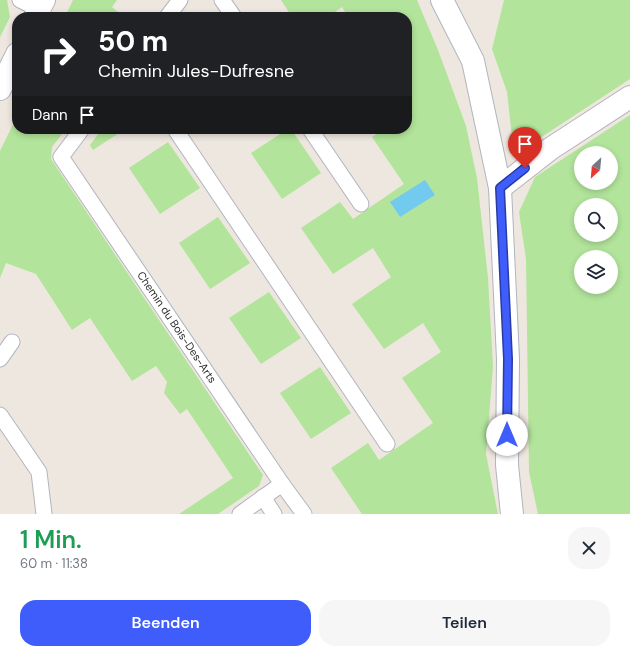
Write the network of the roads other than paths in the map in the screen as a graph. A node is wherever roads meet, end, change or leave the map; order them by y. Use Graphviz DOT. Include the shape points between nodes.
graph roads {
  1 [pos="20,0"];
  2 [pos="180,0"];
  3 [pos="222,0"];
  4 [pos="442,0"];
  5 [pos="39,9"];
  6 [pos="171,12"];
  7 [pos="230,12"];
  8 [pos="12,64"];
  9 [pos="0,89"];
  10 [pos="630,97"];
  11 [pos="78,134"];
  12 [pos="178,134"];
  13 [pos="313,134"];
  14 [pos="500,188"];
  15 [pos="361,204"];
  16 [pos="12,342"];
  17 [pos="0,359"];
  18 [pos="0,415"];
  19 [pos="387,444"];
  20 [pos="282,484"];
  21 [pos="263,497"];
  22 [pos="44,514"];
  23 [pos="240,514"];
  24 [pos="274,514"];
  25 [pos="304,514"];
  26 [pos="512,514"];
  1 -- 5 [label="lane"];
  2 -- 6 [label="lane"];
  3 -- 7 [label="lane"];
  4 -- 14 [label="street" via="473,61"];
  8 -- 9 [label="street"];
  10 -- 14 [label="street" via="550,149"];
  11 -- 20 [label="lane, Chemin du Bois-Des-Arts" via="61,157"];
  12 -- 19 [label="lane"];
  13 -- 15 [label="lane"];
  14 -- 26 [label="street" via="508,359 507,465"];
  16 -- 17 [label="lane"];
  18 -- 22 [label="lane" via="38,472"];
  20 -- 21 [label="lane"];
  20 -- 25 [label="lane"];
  21 -- 23 [label="lane"];
  21 -- 24 [label="lane"];
}
